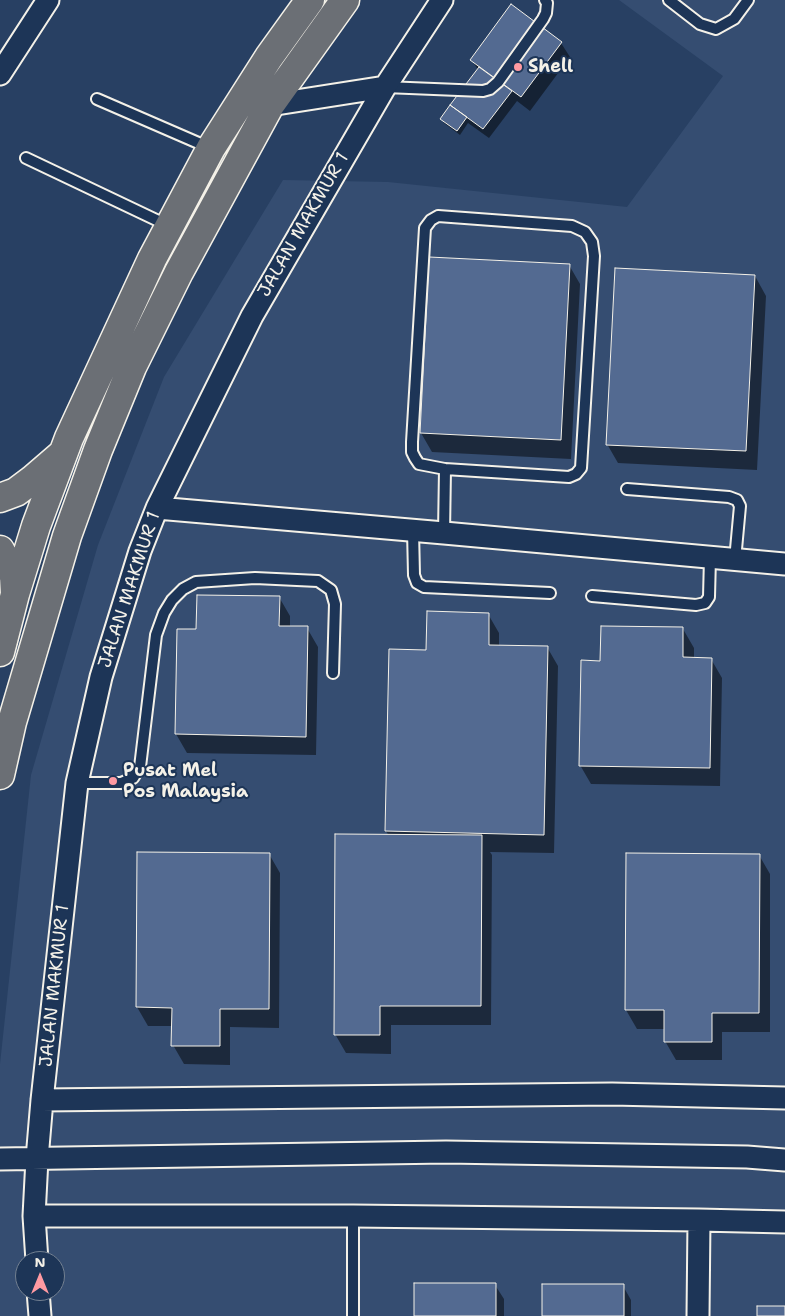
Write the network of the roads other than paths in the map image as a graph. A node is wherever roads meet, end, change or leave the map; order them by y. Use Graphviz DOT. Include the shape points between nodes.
graph roads {
  1 [pos="48,0"];
  2 [pos="310,0"];
  3 [pos="345,0"];
  4 [pos="442,0"];
  5 [pos="545,0"];
  6 [pos="669,0"];
  7 [pos="748,0"];
  8 [pos="0,74"];
  9 [pos="385,87"];
  10 [pos="97,99"];
  11 [pos="270,105"];
  12 [pos="211,148"];
  13 [pos="26,158"];
  14 [pos="170,227"];
  15 [pos="63,453"];
  16 [pos="445,469"];
  17 [pos="627,489"];
  18 [pos="0,498"];
  19 [pos="156,508"];
  20 [pos="414,530"];
  21 [pos="444,533"];
  22 [pos="0,550"];
  23 [pos="710,557"];
  24 [pos="735,560"];
  25 [pos="785,564"];
  26 [pos="550,593"];
  27 [pos="16,594"];
  28 [pos="592,596"];
  29 [pos="0,652"];
  30 [pos="332,673"];
  31 [pos="0,774"];
  32 [pos="77,783"];
  33 [pos="785,1098"];
  34 [pos="42,1100"];
  35 [pos="0,1159"];
  36 [pos="37,1159"];
  37 [pos="785,1160"];
  38 [pos="34,1216"];
  39 [pos="353,1216"];
  40 [pos="699,1220"];
  41 [pos="785,1222"];
  42 [pos="36,1251"];
  43 [pos="39,1301"];
  44 [pos="40,1316"];
  45 [pos="353,1316"];
  46 [pos="698,1316"];
  1 -- 8 [label="street"];
  2 -- 12 [label="main road" via="268,57"];
  3 -- 11 [label="main road"];
  4 -- 9 [label="street, JALAN MAKMUR 1"];
  5 -- 9 [label="lane" via="543,19 490,89"];
  6 -- 7 [label="lane" via="700,24 716,29 734,19"];
  9 -- 11 [label="street"];
  9 -- 19 [label="street, JALAN MAKMUR 1" via="252,316"];
  10 -- 12 [label="lane"];
  11 -- 31 [label="main road" via="178,272 132,368 106,432 67,536 12,722"];
  12 -- 14 [label="main road"];
  13 -- 14 [label="lane"];
  14 -- 15 [label="main road" via="152,259"];
  15 -- 18 [label="main road" via="16,492"];
  15 -- 27 [label="main road" via="36,526"];
  16 -- 16 [label="lane" via="569,477 581,468 594,256 592,242 585,232 572,226 438,216 425,228 412,452 419,464"];
  16 -- 21 [label="lane"];
  17 -- 24 [label="lane" via="737,500 740,506"];
  19 -- 20 [label="street"];
  19 -- 32 [label="street, JALAN MAKMUR 1" via="101,677"];
  20 -- 21 [label="street"];
  20 -- 26 [label="lane" via="414,575 424,588"];
  21 -- 23 [label="street"];
  22 -- 27 [label="main road" via="14,576"];
  23 -- 24 [label="street"];
  23 -- 28 [label="lane" via="705,603 696,605"];
  24 -- 25 [label="street"];
  27 -- 29 [label="main road"];
  30 -- 32 [label="lane" via="335,604 331,590 318,581 255,578 196,582 172,600 156,634 140,767 133,778 121,783"];
  32 -- 34 [label="street, JALAN MAKMUR 1"];
  33 -- 34 [label="street" via="612,1094"];
  34 -- 36 [label="street, JALAN MAKMUR 1"];
  35 -- 36 [label="street"];
  36 -- 37 [label="street" via="446,1152"];
  36 -- 38 [label="street, JALAN MAKMUR 1"];
  38 -- 39 [label="street"];
  38 -- 42 [label="street, JALAN MAKMUR 1"];
  39 -- 40 [label="street"];
  39 -- 45 [label="lane"];
  40 -- 41 [label="street"];
  40 -- 46 [label="street"];
  43 -- 44 [label="street"];
}
